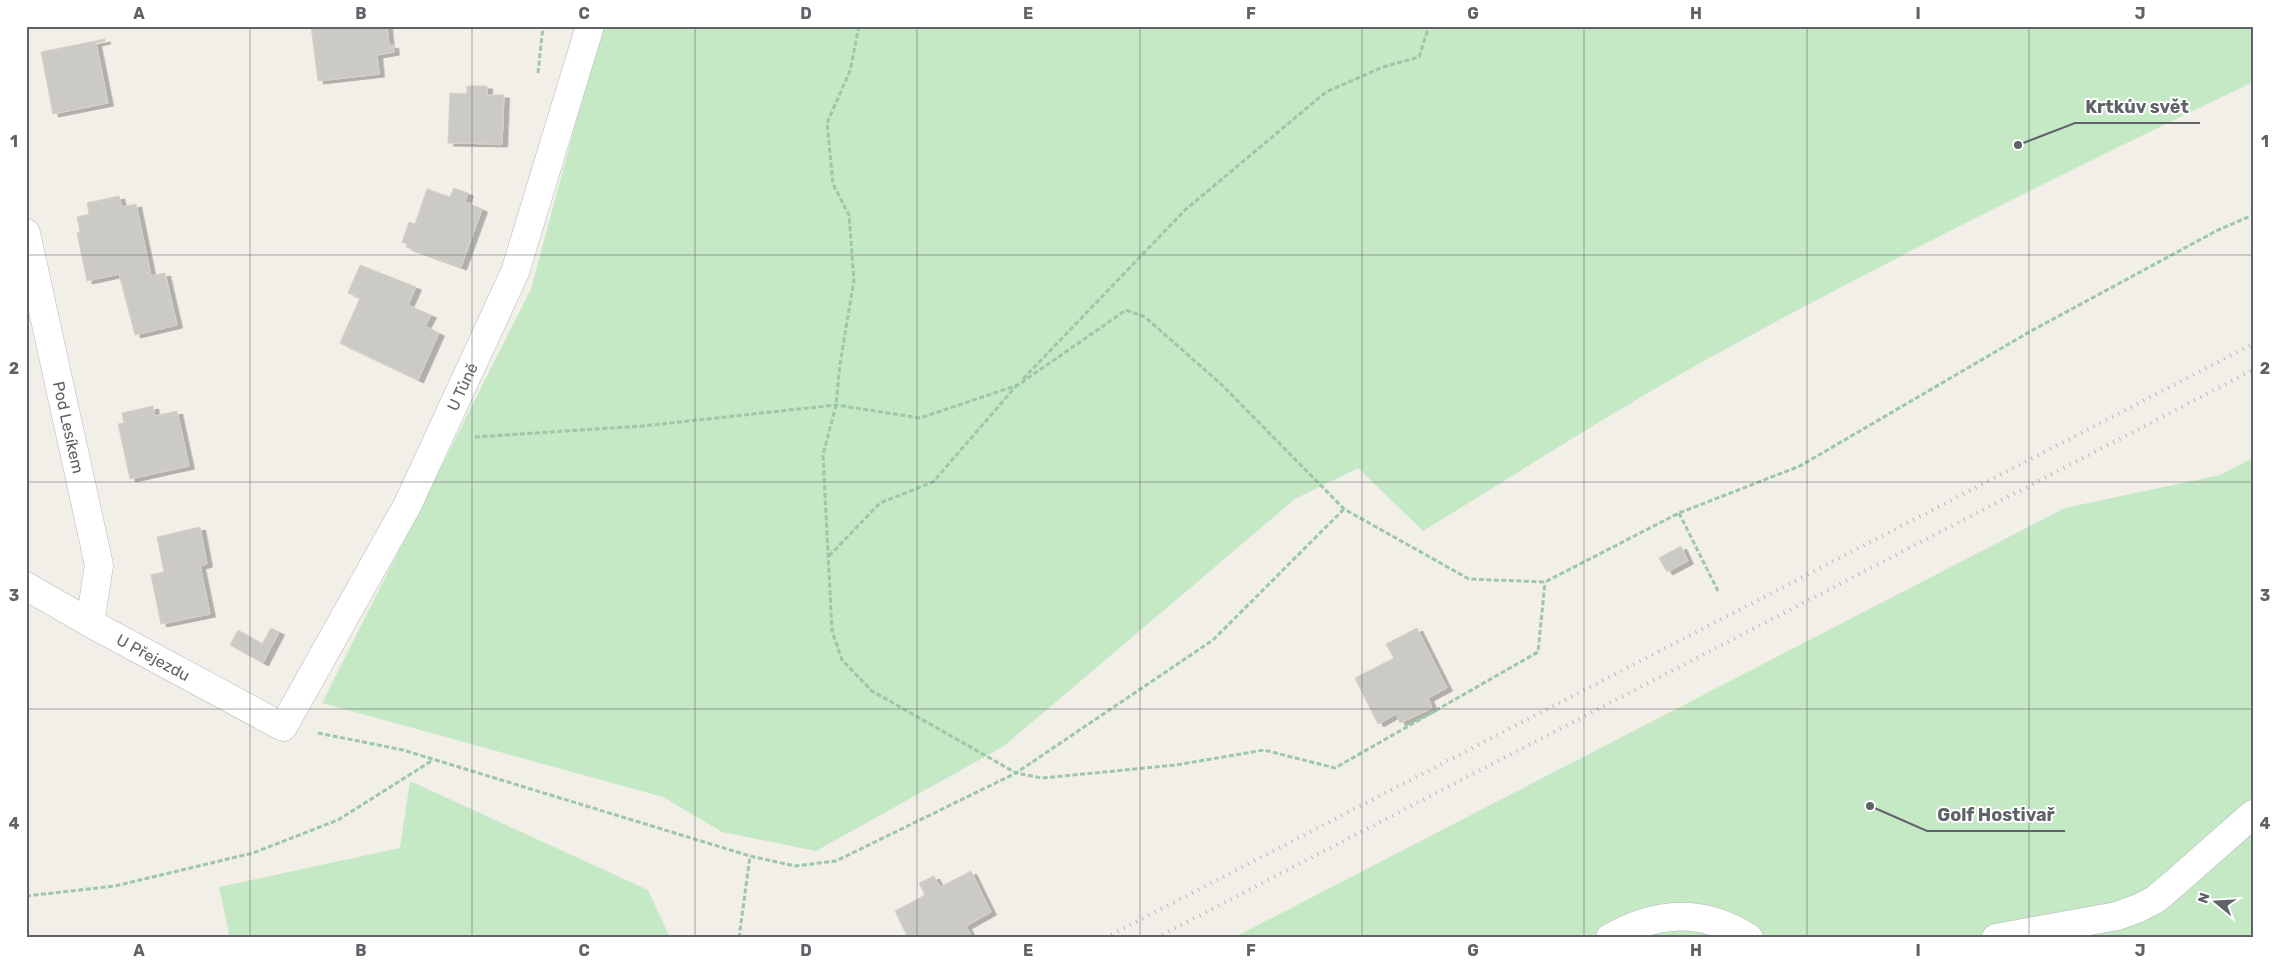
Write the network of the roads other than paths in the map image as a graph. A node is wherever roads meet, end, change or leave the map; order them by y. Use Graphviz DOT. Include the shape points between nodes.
graph roads {
  1 [pos="590,26"];
  2 [pos="26,232"];
  3 [pos="26,586"];
  4 [pos="90,623"];
  5 [pos="283,726"];
  6 [pos="2253,814"];
  7 [pos="1610,938"];
  8 [pos="1749,938"];
  9 [pos="1996,938"];
  1 -- 5 [label="street, U Tůně" via="515,272 407,506"];
  2 -- 4 [label="street, Pod Lesíkem" via="99,566"];
  3 -- 4 [label="street, U Přejezdu"];
  4 -- 5 [label="street, U Přejezdu"];
  6 -- 9 [label="street" via="2178,881 2138,908 2117,916"];
  7 -- 8 [label="street" via="1632,925 1660,917 1687,916 1715,921"];
}
